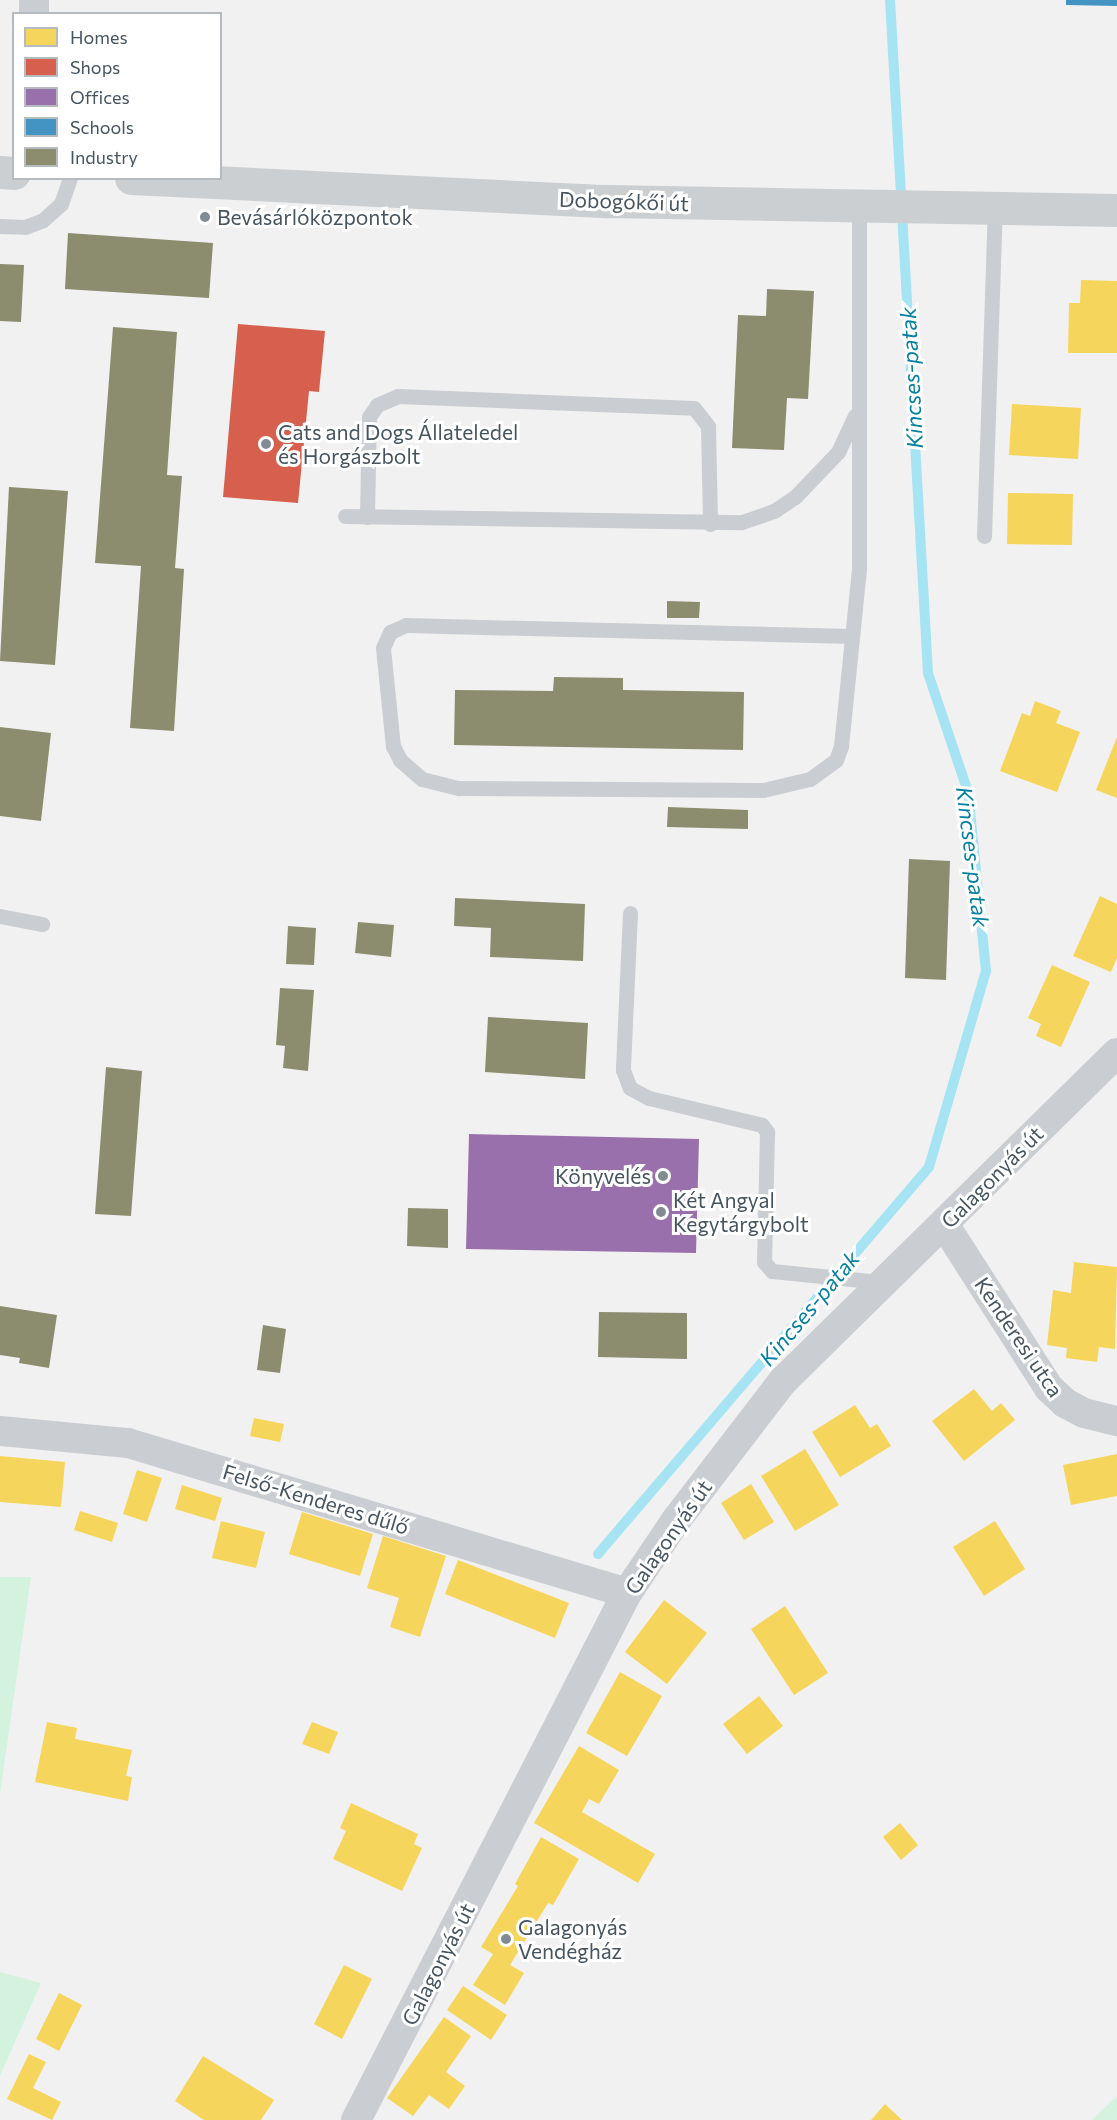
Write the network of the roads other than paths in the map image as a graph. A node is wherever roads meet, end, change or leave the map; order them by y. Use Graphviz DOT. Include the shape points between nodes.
graph roads {
  1 [pos="69,180"];
  2 [pos="172,180"];
  3 [pos="859,205"];
  4 [pos="995,207"];
  5 [pos="1117,210"];
  6 [pos="0,226"];
  7 [pos="858,410"];
  8 [pos="345,516"];
  9 [pos="367,517"];
  10 [pos="710,524"];
  11 [pos="984,536"];
  12 [pos="852,636"];
  13 [pos="630,913"];
  14 [pos="0,916"];
  15 [pos="42,924"];
  16 [pos="1117,1053"];
  17 [pos="944,1224"];
  18 [pos="881,1282"];
  19 [pos="1117,1421"];
  20 [pos="0,1431"];
  21 [pos="627,1593"];
  22 [pos="356,2120"];
  1 -- 6 [label="lane" via="61,204 43,220 25,227"];
  2 -- 3 [label="main road, Dobogókői út" via="607,201"];
  3 -- 4 [label="main road, Dobogókői út"];
  3 -- 7 [label="lane"];
  4 -- 5 [label="main road, Dobogókői út"];
  4 -- 11 [label="lane"];
  7 -- 10 [label="lane" via="838,452 795,497 759,517"];
  7 -- 12 [label="lane" via="859,568"];
  8 -- 9 [label="lane"];
  9 -- 10 [label="lane"];
  9 -- 10 [label="lane" via="369,417 377,405 398,396 694,408 702,413 708,426"];
  12 -- 12 [label="lane" via="836,760 795,784 763,790 459,788 422,779 400,760 393,746 383,648 390,632 406,625"];
  13 -- 18 [label="lane" via="623,1070 630,1088 649,1098 762,1125 767,1132 764,1262 772,1271"];
  14 -- 15 [label="lane"];
  16 -- 17 [label="street, Galagonyás út"];
  17 -- 18 [label="street, Galagonyás út"];
  17 -- 19 [label="street, Kenderesi utca" via="1049,1388 1084,1413"];
  18 -- 21 [label="street, Galagonyás út" via="783,1381 677,1519"];
  20 -- 21 [label="street, Felső-Kenderes dűlő" via="129,1443"];
  21 -- 22 [label="street, Galagonyás út" via="457,1931"];
}
